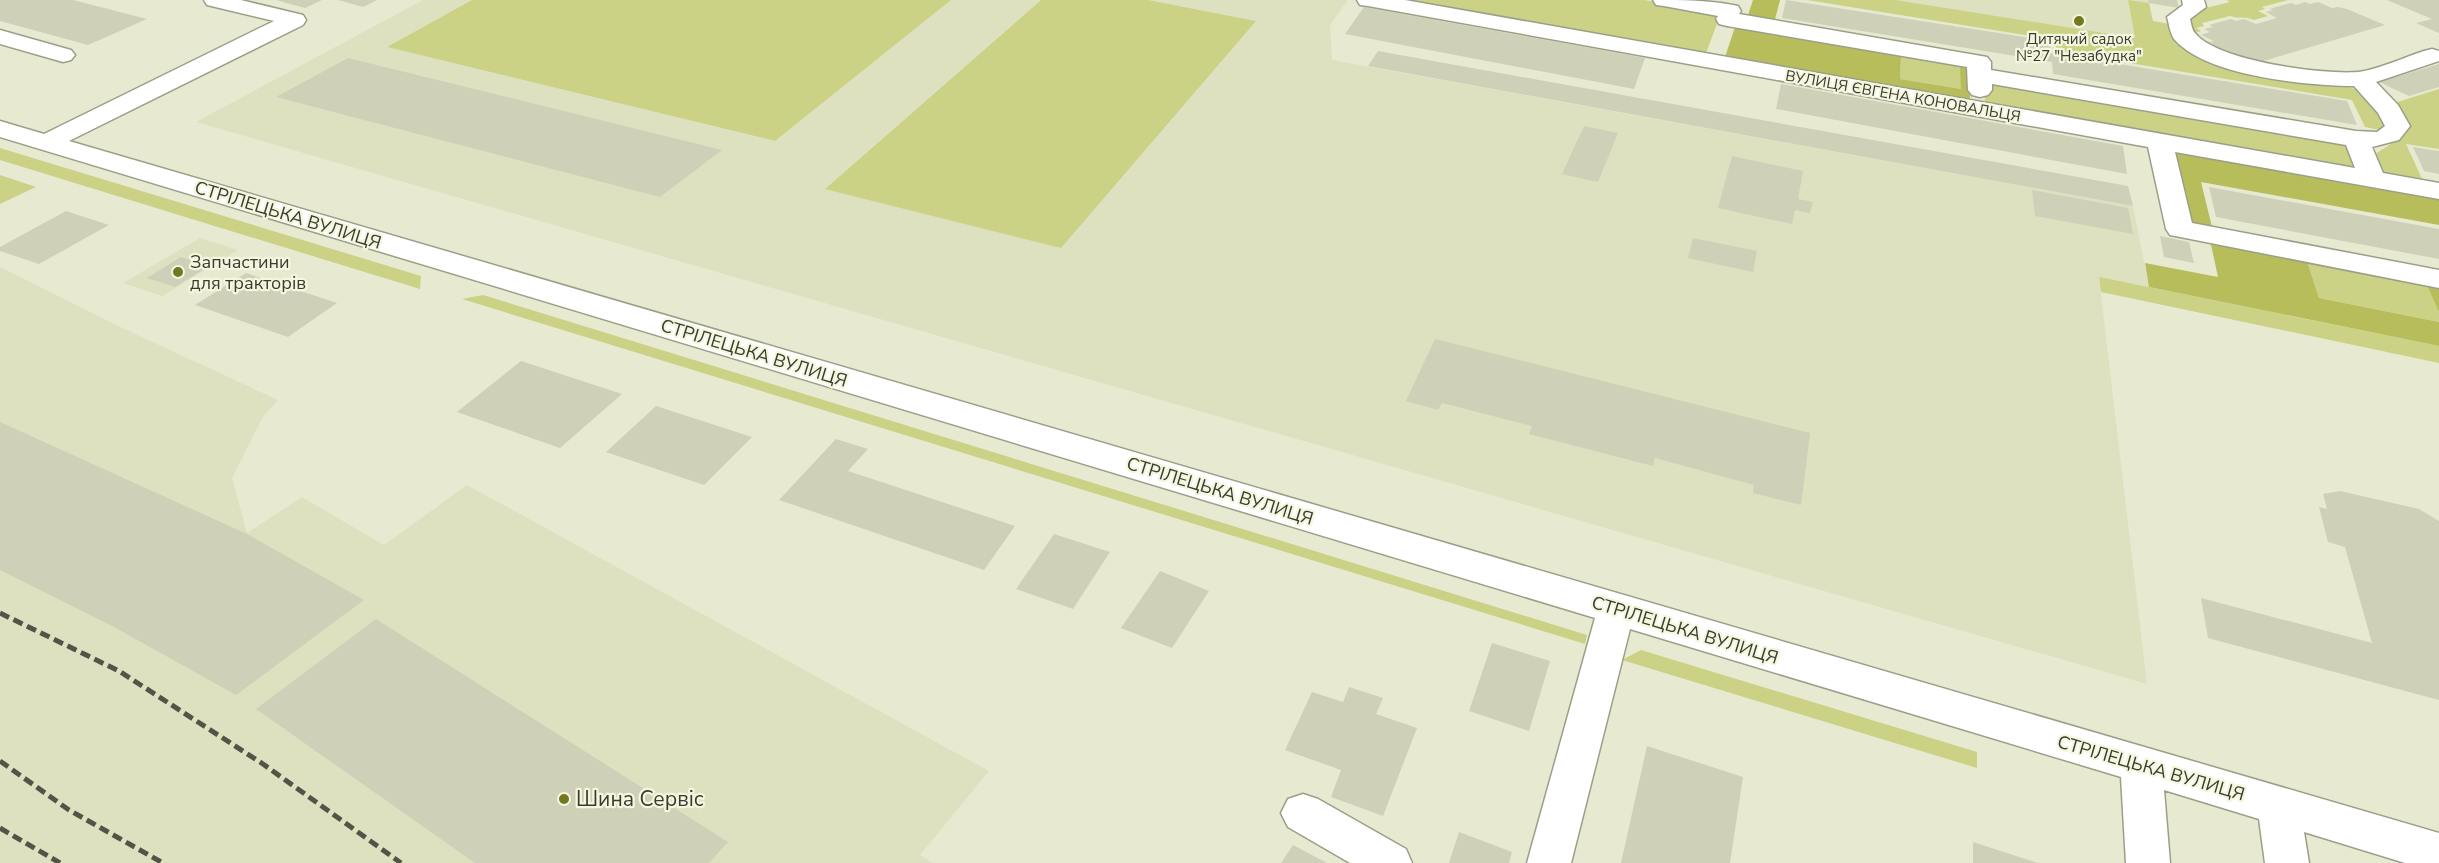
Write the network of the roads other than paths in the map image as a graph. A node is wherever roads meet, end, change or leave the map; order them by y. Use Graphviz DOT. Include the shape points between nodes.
graph roads {
  1 [pos="215,0"];
  2 [pos="1664,0"];
  3 [pos="2193,0"];
  4 [pos="1368,1"];
  5 [pos="1731,10"];
  6 [pos="0,37"];
  7 [pos="63,55"];
  8 [pos="2432,56"];
  9 [pos="1713,62"];
  10 [pos="1979,75"];
  11 [pos="2361,79"];
  12 [pos="1980,110"];
  13 [pos="0,129"];
  14 [pos="2356,139"];
  15 [pos="2160,142"];
  16 [pos="45,143"];
  17 [pos="2373,180"];
  18 [pos="2439,192"];
  19 [pos="2439,279"];
  20 [pos="1616,609"];
  21 [pos="2141,765"];
  22 [pos="2278,806"];
  23 [pos="1303,813"];
  24 [pos="2439,853"];
  25 [pos="1390,863"];
  26 [pos="1549,863"];
  27 [pos="2148,863"];
  28 [pos="2287,863"];
  1 -- 16 [label="street" via="295,20"];
  2 -- 5 [label="street"];
  3 -- 11 [label="street" via="2195,7 2178,17 2177,25 2185,37 2219,59 2335,79"];
  4 -- 9 [label="street, ВУЛИЦЯ ЄВГЕНА КОНОВАЛЬЦЯ"];
  5 -- 9 [label="street"];
  5 -- 10 [label="street" via="1979,62"];
  6 -- 7 [label="street"];
  8 -- 11 [label="street"];
  9 -- 12 [label="street, ВУЛИЦЯ ЄВГЕНА КОНОВАЛЬЦЯ"];
  10 -- 12 [label="street"];
  10 -- 14 [label="street"];
  11 -- 14 [label="street" via="2398,126 2380,141"];
  12 -- 15 [label="street, ВУЛИЦЯ ЄВГЕНА КОНОВАЛЬЦЯ"];
  13 -- 16 [label="street, СТРІЛЕЦЬКА ВУЛИЦЯ"];
  14 -- 17 [label="street"];
  15 -- 17 [label="street, ВУЛИЦЯ ЄВГЕНА КОНОВАЛЬЦЯ"];
  15 -- 19 [label="street" via="2180,229"];
  16 -- 20 [label="street, СТРІЛЕЦЬКА ВУЛИЦЯ"];
  17 -- 18 [label="street, ВУЛИЦЯ ЄВГЕНА КОНОВАЛЬЦЯ"];
  20 -- 21 [label="street, СТРІЛЕЦЬКА ВУЛИЦЯ"];
  20 -- 26 [label="street"];
  21 -- 22 [label="street, СТРІЛЕЦЬКА ВУЛИЦЯ"];
  21 -- 27 [label="street"];
  22 -- 24 [label="street, СТРІЛЕЦЬКА ВУЛИЦЯ"];
  22 -- 28 [label="street"];
  23 -- 25 [label="street"];
}
